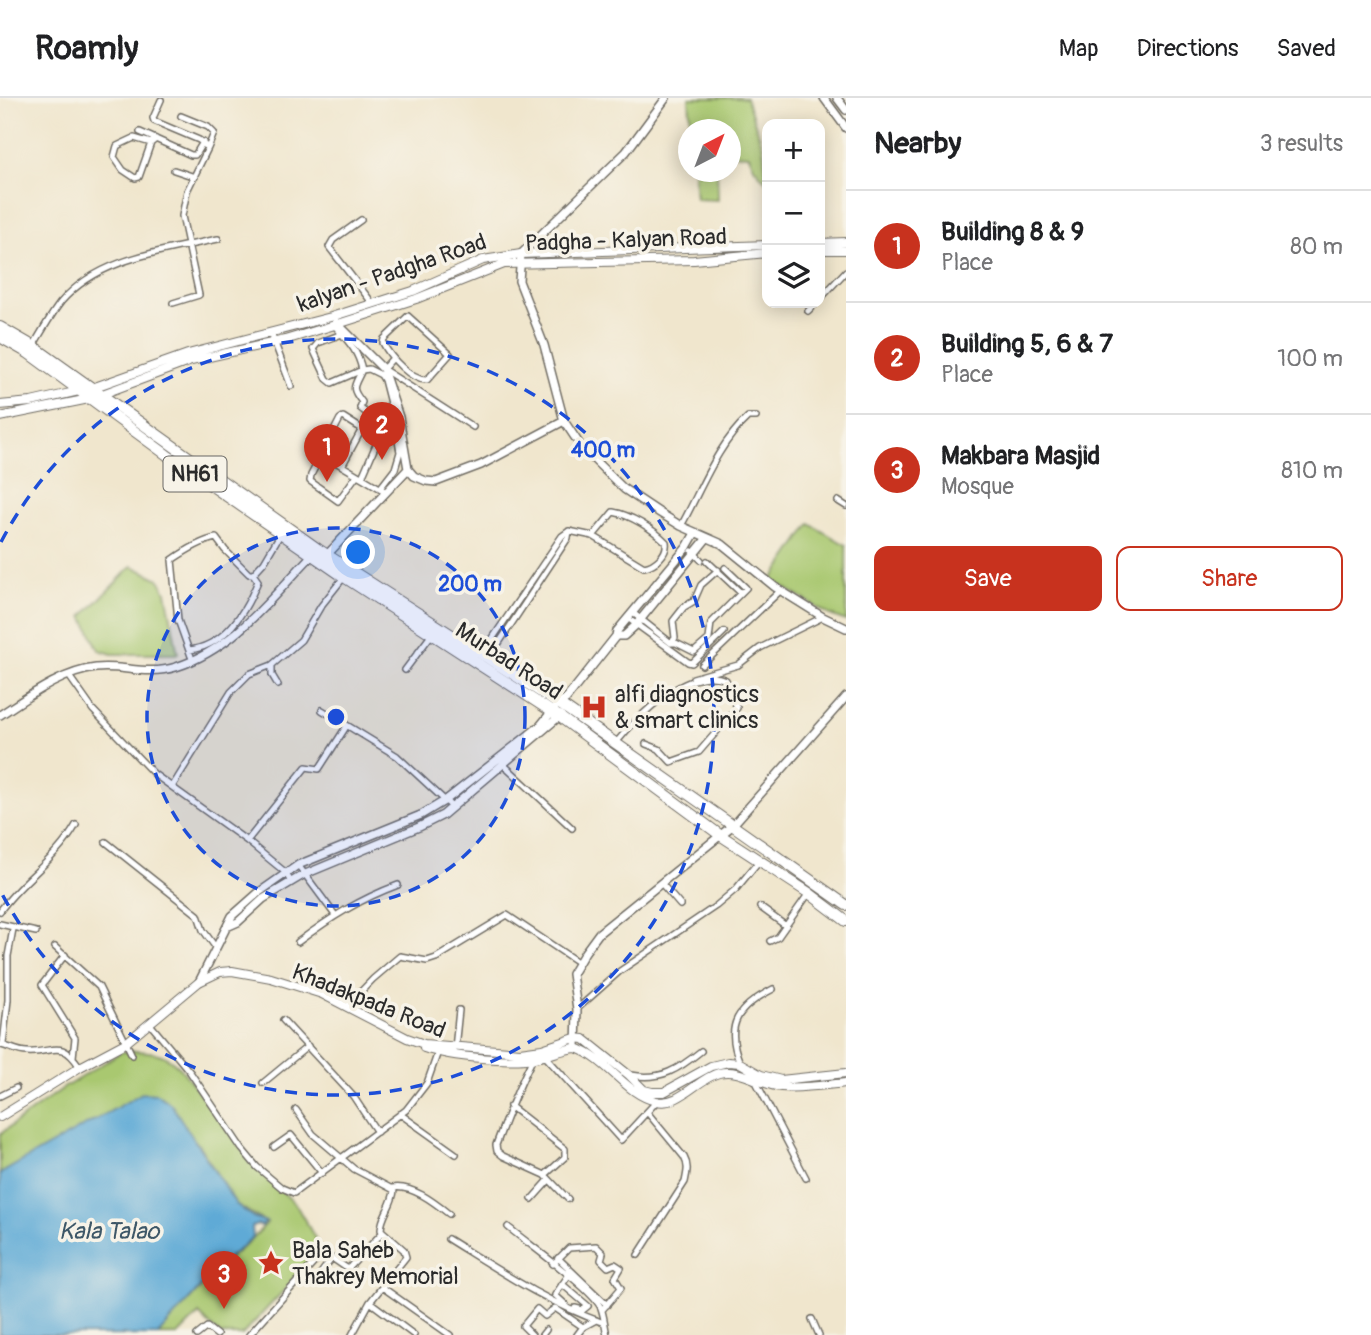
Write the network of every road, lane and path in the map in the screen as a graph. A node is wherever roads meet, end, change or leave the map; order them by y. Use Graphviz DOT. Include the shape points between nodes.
graph roads {
  1 [pos="666,98"];
  2 [pos="824,98"];
  3 [pos="161,100"];
  4 [pos="181,116"];
  5 [pos="845,126"];
  6 [pos="139,132"];
  7 [pos="154,141"];
  8 [pos="203,142"];
  9 [pos="208,148"];
  10 [pos="195,155"];
  11 [pos="202,163"];
  12 [pos="174,170"];
  13 [pos="195,177"];
  14 [pos="361,220"];
  15 [pos="218,239"];
  16 [pos="846,242"];
  17 [pos="825,243"];
  18 [pos="762,245"];
  19 [pos="187,246"];
  20 [pos="694,249"];
  21 [pos="825,250"];
  22 [pos="846,250"];
  23 [pos="762,253"];
  24 [pos="521,254"];
  25 [pos="694,260"];
  26 [pos="519,263"];
  27 [pos="846,271"];
  28 [pos="825,294"];
  29 [pos="415,295"];
  30 [pos="173,303"];
  31 [pos="373,304"];
  32 [pos="811,308"];
  33 [pos="808,311"];
  34 [pos="334,322"];
  35 [pos="0,327"];
  36 [pos="342,334"];
  37 [pos="0,337"];
  38 [pos="273,338"];
  39 [pos="30,350"];
  40 [pos="189,358"];
  41 [pos="393,358"];
  42 [pos="383,369"];
  43 [pos="362,370"];
  44 [pos="291,386"];
  45 [pos="92,388"];
  46 [pos="79,391"];
  47 [pos="101,396"];
  48 [pos="89,399"];
  49 [pos="0,405"];
  50 [pos="32,406"];
  51 [pos="0,417"];
  52 [pos="756,417"];
  53 [pos="564,421"];
  54 [pos="472,427"];
  55 [pos="364,430"];
  56 [pos="322,454"];
  57 [pos="342,466"];
  58 [pos="408,469"];
  59 [pos="359,476"];
  60 [pos="222,487"];
  61 [pos="383,490"];
  62 [pos="838,501"];
  63 [pos="846,506"];
  64 [pos="681,526"];
  65 [pos="281,532"];
  66 [pos="695,533"];
  67 [pos="593,536"];
  68 [pos="707,538"];
  69 [pos="687,547"];
  70 [pos="694,553"];
  71 [pos="319,555"];
  72 [pos="725,568"];
  73 [pos="718,570"];
  74 [pos="253,574"];
  75 [pos="344,577"];
  76 [pos="780,591"];
  77 [pos="741,593"];
  78 [pos="402,608"];
  79 [pos="631,616"];
  80 [pos="823,617"];
  81 [pos="638,622"];
  82 [pos="846,628"];
  83 [pos="724,632"];
  84 [pos="432,634"];
  85 [pos="616,636"];
  86 [pos="671,643"];
  87 [pos="189,650"];
  88 [pos="485,656"];
  89 [pos="192,659"];
  90 [pos="272,665"];
  91 [pos="702,665"];
  92 [pos="405,670"];
  93 [pos="69,676"];
  94 [pos="694,678"];
  95 [pos="278,685"];
  96 [pos="846,697"];
  97 [pos="560,708"];
  98 [pos="322,710"];
  99 [pos="0,715"];
  100 [pos="346,727"];
  101 [pos="615,744"];
  102 [pos="646,744"];
  103 [pos="501,761"];
  104 [pos="481,777"];
  105 [pos="172,787"];
  106 [pos="446,800"];
  107 [pos="452,807"];
  108 [pos="421,815"];
  109 [pos="425,824"];
  110 [pos="76,825"];
  111 [pos="732,826"];
  112 [pos="572,828"];
  113 [pos="720,835"];
  114 [pos="247,841"];
  115 [pos="106,842"];
  116 [pos="759,861"];
  117 [pos="298,865"];
  118 [pos="285,872"];
  119 [pos="303,875"];
  120 [pos="291,882"];
  121 [pos="660,883"];
  122 [pos="398,884"];
  123 [pos="809,893"];
  124 [pos="260,896"];
  125 [pos="680,905"];
  126 [pos="846,905"];
  127 [pos="760,907"];
  128 [pos="0,911"];
  129 [pos="335,915"];
  130 [pos="845,919"];
  131 [pos="0,924"];
  132 [pos="786,926"];
  133 [pos="13,929"];
  134 [pos="36,932"];
  135 [pos="770,941"];
  136 [pos="298,942"];
  137 [pos="55,947"];
  138 [pos="216,948"];
  139 [pos="65,956"];
  140 [pos="210,960"];
  141 [pos="579,963"];
  142 [pos="223,972"];
  143 [pos="199,982"];
  144 [pos="773,989"];
  145 [pos="346,1008"];
  146 [pos="577,1009"];
  147 [pos="459,1010"];
  148 [pos="283,1020"];
  149 [pos="150,1024"];
  150 [pos="127,1042"];
  151 [pos="575,1043"];
  152 [pos="1,1044"];
  153 [pos="308,1046"];
  154 [pos="455,1048"];
  155 [pos="590,1049"];
  156 [pos="439,1050"];
  157 [pos="701,1051"];
  158 [pos="482,1053"];
  159 [pos="533,1054"];
  160 [pos="132,1055"];
  161 [pos="545,1055"];
  162 [pos="74,1057"];
  163 [pos="740,1063"];
  164 [pos="80,1067"];
  165 [pos="846,1073"];
  166 [pos="629,1075"];
  167 [pos="620,1078"];
  168 [pos="754,1079"];
  169 [pos="815,1081"];
  170 [pos="263,1083"];
  171 [pos="846,1083"];
  172 [pos="16,1088"];
  173 [pos="664,1092"];
  174 [pos="0,1096"];
  175 [pos="657,1102"];
  176 [pos="510,1106"];
  177 [pos="296,1110"];
  178 [pos="647,1112"];
  179 [pos="400,1114"];
  180 [pos="0,1116"];
  181 [pos="377,1132"];
  182 [pos="274,1147"];
  183 [pos="456,1154"];
  184 [pos="341,1158"];
  185 [pos="322,1173"];
  186 [pos="547,1177"];
  187 [pos="806,1178"];
  188 [pos="392,1188"];
  189 [pos="532,1199"];
  190 [pos="568,1199"];
  191 [pos="449,1214"];
  192 [pos="508,1227"];
  193 [pos="383,1232"];
  194 [pos="448,1239"];
  195 [pos="321,1255"];
  196 [pos="638,1255"];
  197 [pos="558,1258"];
  198 [pos="553,1264"];
  199 [pos="568,1270"];
  200 [pos="321,1273"];
  201 [pos="562,1284"];
  202 [pos="382,1287"];
  203 [pos="370,1302"];
  204 [pos="602,1302"];
  205 [pos="588,1306"];
  206 [pos="812,1319"];
  207 [pos="596,1320"];
  208 [pos="604,1323"];
  209 [pos="583,1327"];
  210 [pos="197,1335"];
  211 [pos="217,1335"];
  212 [pos="249,1335"];
  213 [pos="352,1335"];
  214 [pos="414,1335"];
  215 [pos="450,1335"];
  216 [pos="532,1335"];
  217 [pos="577,1335"];
  218 [pos="607,1335"];
  219 [pos="819,1335"];
  1 -- 24 [label="street" via="626,152"];
  2 -- 5 [label="street"];
  3 -- 8 [label="street" via="154,121"];
  4 -- 9 [label="street" via="214,133"];
  6 -- 7 [label="street"];
  7 -- 7 [label="street" via="139,177 123,170 114,158 117,146 134,138"];
  7 -- 10 [label="street"];
  8 -- 9 [label="street"];
  8 -- 10 [label="street"];
  9 -- 11 [label="street"];
  10 -- 11 [label="street"];
  11 -- 13 [label="street"];
  12 -- 13 [label="street"];
  13 -- 19 [label="street" via="182,216"];
  14 -- 31 [label="street" via="329,247"];
  15 -- 19 [label="street"];
  16 -- 17 [label="main road"];
  18 -- 20 [label="main road, kalyan - Padgha Road"];
  19 -- 30 [label="street" via="198,295"];
  19 -- 39 [label="street" via="97,273 60,303"];
  20 -- 24 [label="main road, kalyan - Padgha Road"];
  20 -- 25 [label="main road"];
  21 -- 22 [label="main road"];
  23 -- 25 [label="main road, Padgha - Kalyan Road"];
  24 -- 26 [label="street"];
  24 -- 29 [label="main road, kalyan - Padgha Road" via="483,260"];
  25 -- 26 [label="main road, Padgha - Kalyan Road"];
  26 -- 29 [label="main road, Padgha - Kalyan Road"];
  26 -- 53 [label="street" via="519,281 544,345"];
  27 -- 28 [label="street"];
  29 -- 31 [label="main road, kalyan - Padgha Road"];
  29 -- 34 [label="main road, Padgha - Kalyan Road"];
  31 -- 34 [label="main road, kalyan - Padgha Road"];
  32 -- 33 [label="street"];
  34 -- 36 [label="street"];
  34 -- 38 [label="main road, kalyan - Padgha Road"];
  34 -- 42 [label="street"];
  35 -- 39 [label="highway, NH61"];
  36 -- 43 [label="street" via="359,355"];
  36 -- 43 [label="street" via="313,349 327,379 332,383"];
  37 -- 39 [label="highway, NH61"];
  38 -- 40 [label="main road, kalyan - Padgha Road"];
  38 -- 44 [label="street"];
  39 -- 45 [label="highway, NH61"];
  39 -- 46 [label="highway, NH61"];
  40 -- 45 [label="main road, kalyan - Padgha Road"];
  40 -- 47 [label="main road"];
  41 -- 41 [label="street" via="424,381 450,354 408,316 384,340"];
  41 -- 42 [label="street"];
  42 -- 54 [label="street"];
  42 -- 58 [label="street" via="399,417"];
  43 -- 55 [label="street" via="353,390 362,402 360,408 370,416"];
  43 -- 61 [label="street" via="382,375 399,445 395,469"];
  45 -- 46 [label="main road, kalyan - Padgha Road"];
  45 -- 47 [label="highway, NH61"];
  46 -- 48 [label="highway, Murbad Road / NH61"];
  46 -- 50 [label="main road"];
  47 -- 48 [label="main road"];
  47 -- 60 [label="highway, NH61"];
  48 -- 50 [label="main road"];
  48 -- 60 [label="highway, Murbad Road / NH61"];
  49 -- 50 [label="main road"];
  50 -- 51 [label="main road"];
  52 -- 64 [label="street" via="739,425 722,449"];
  53 -- 58 [label="street" via="481,465 436,482 414,476"];
  53 -- 64 [label="street" via="582,448 624,489"];
  55 -- 56 [label="street" via="343,417"];
  55 -- 57 [label="street"];
  55 -- 59 [label="street" via="378,440"];
  56 -- 57 [label="street"];
  56 -- 59 [label="street" via="310,481 338,501"];
  57 -- 59 [label="street"];
  58 -- 61 [label="street"];
  59 -- 61 [label="street"];
  60 -- 65 [label="highway, Murbad Road / NH61"];
  60 -- 71 [label="highway, NH61"];
  61 -- 71 [label="street"];
  62 -- 63 [label="street"];
  64 -- 66 [label="street"];
  65 -- 71 [label="highway, Murbad Road / NH61"];
  65 -- 74 [label="street"];
  66 -- 68 [label="street"];
  66 -- 69 [label="street"];
  67 -- 67 [label="street" via="644,567 651,566 667,547 660,536 622,513 613,512"];
  67 -- 88 [label="street" via="569,531"];
  68 -- 70 [label="street"];
  68 -- 76 [label="street" via="722,544"];
  69 -- 70 [label="street"];
  69 -- 79 [label="street"];
  70 -- 73 [label="street"];
  70 -- 81 [label="street"];
  71 -- 75 [label="highway, Murbad Road / NH61"];
  71 -- 78 [label="highway, NH61"];
  71 -- 89 [label="street" via="240,631"];
  72 -- 77 [label="street" via="746,589"];
  73 -- 77 [label="street"];
  73 -- 86 [label="street" via="673,621 675,638"];
  74 -- 87 [label="street" via="258,581 233,627 199,649"];
  74 -- 87 [label="street" via="216,538 173,558 178,620"];
  75 -- 78 [label="highway, Murbad Road / NH61"];
  75 -- 90 [label="street" via="301,640"];
  76 -- 80 [label="street"];
  76 -- 91 [label="street"];
  77 -- 86 [label="street" via="711,623 709,639 694,652"];
  78 -- 84 [label="highway, Murbad Road / NH61"];
  78 -- 88 [label="highway, NH61"];
  79 -- 81 [label="street"];
  79 -- 85 [label="street"];
  80 -- 82 [label="street"];
  80 -- 94 [label="street" via="760,648 738,665"];
  81 -- 83 [label="street" via="692,663"];
  81 -- 85 [label="street" via="624,636"];
  81 -- 86 [label="street"];
  84 -- 92 [label="street"];
  84 -- 97 [label="highway, Murbad Road / NH61"];
  85 -- 97 [label="street"];
  87 -- 89 [label="street"];
  88 -- 97 [label="highway, NH61"];
  89 -- 93 [label="street" via="143,672 96,668"];
  90 -- 95 [label="street"];
  90 -- 105 [label="street" via="249,674 232,692"];
  93 -- 99 [label="street"];
  93 -- 105 [label="street" via="127,748"];
  96 -- 111 [label="street"];
  97 -- 101 [label="highway, NH61"];
  97 -- 103 [label="street"];
  97 -- 113 [label="highway, Murbad Road / NH61"];
  98 -- 100 [label="street"];
  100 -- 106 [label="street" via="397,756"];
  100 -- 114 [label="street" via="319,769 306,767"];
  101 -- 102 [label="street" via="663,697 705,677 726,681 737,708 699,752 671,762 659,749"];
  101 -- 111 [label="highway, NH61"];
  103 -- 104 [label="street"];
  103 -- 112 [label="street"];
  104 -- 106 [label="street"];
  104 -- 107 [label="street"];
  105 -- 114 [label="street"];
  106 -- 107 [label="street"];
  106 -- 108 [label="street"];
  107 -- 109 [label="street"];
  108 -- 109 [label="street"];
  108 -- 117 [label="street"];
  109 -- 119 [label="street"];
  110 -- 128 [label="street" via="65,845"];
  111 -- 113 [label="street"];
  111 -- 126 [label="highway, NH61"];
  113 -- 116 [label="highway, Murbad Road / NH61"];
  113 -- 121 [label="street"];
  114 -- 118 [label="street"];
  115 -- 138 [label="street" via="198,915"];
  116 -- 123 [label="highway, Murbad Road / NH61"];
  116 -- 146 [label="street" via="716,906 620,971"];
  117 -- 118 [label="street"];
  117 -- 119 [label="street"];
  118 -- 120 [label="street"];
  118 -- 124 [label="street"];
  119 -- 120 [label="street"];
  119 -- 129 [label="street"];
  120 -- 124 [label="street"];
  121 -- 125 [label="street"];
  121 -- 141 [label="street" via="599,933"];
  122 -- 129 [label="street"];
  123 -- 130 [label="highway, Murbad Road / NH61"];
  123 -- 132 [label="street"];
  124 -- 138 [label="street" via="229,926"];
  127 -- 132 [label="street"];
  129 -- 136 [label="street"];
  131 -- 133 [label="street"];
  132 -- 135 [label="street"];
  133 -- 134 [label="street"];
  133 -- 152 [label="street"];
  137 -- 139 [label="street"];
  138 -- 140 [label="street"];
  139 -- 150 [label="street" via="99,987"];
  139 -- 162 [label="street" via="42,985 75,1038"];
  140 -- 142 [label="street"];
  140 -- 143 [label="street"];
  141 -- 145 [label="street" via="508,915 436,958 400,956"];
  141 -- 146 [label="street" via="572,974"];
  142 -- 143 [label="main road"];
  142 -- 145 [label="main road, Khadakpada Road" via="322,996"];
  143 -- 149 [label="main road"];
  144 -- 163 [label="street" via="753,999 732,1029"];
  145 -- 156 [label="main road, Khadakpada Road" via="406,1042"];
  146 -- 151 [label="street"];
  147 -- 154 [label="street"];
  148 -- 153 [label="street"];
  149 -- 150 [label="main road"];
  149 -- 185 [label="street" via="257,1167 294,1193"];
  150 -- 160 [label="street"];
  150 -- 164 [label="main road"];
  151 -- 155 [label="main road"];
  151 -- 159 [label="main road, Khadakpada Road"];
  151 -- 161 [label="main road, Khadakpada Road"];
  152 -- 162 [label="street" via="27,1052 61,1049"];
  153 -- 170 [label="street"];
  153 -- 181 [label="street" via="353,1096"];
  154 -- 156 [label="main road, Khadakpada Road"];
  154 -- 158 [label="main road, Khadakpada Road"];
  155 -- 166 [label="main road"];
  155 -- 167 [label="main road"];
  156 -- 158 [label="main road, Khadakpada Road"];
  156 -- 179 [label="street" via="427,1083"];
  157 -- 166 [label="street" via="676,1071"];
  158 -- 159 [label="main road, Khadakpada Road"];
  159 -- 161 [label="main road, Khadakpada Road"];
  159 -- 176 [label="street"];
  161 -- 178 [label="street" via="621,1140"];
  162 -- 164 [label="street"];
  163 -- 168 [label="street"];
  163 -- 169 [label="main road" via="769,1078"];
  163 -- 173 [label="main road" via="711,1066"];
  164 -- 180 [label="main road"];
  165 -- 169 [label="main road"];
  166 -- 167 [label="street"];
  166 -- 173 [label="main road" via="644,1090"];
  167 -- 175 [label="main road" via="641,1096"];
  168 -- 169 [label="main road" via="783,1088"];
  168 -- 175 [label="main road" via="716,1073 673,1099"];
  168 -- 187 [label="street"];
  169 -- 171 [label="main road"];
  172 -- 174 [label="street"];
  173 -- 175 [label="street"];
  175 -- 178 [label="street"];
  176 -- 186 [label="street" via="497,1151"];
  176 -- 186 [label="street" via="565,1150 565,1157"];
  177 -- 184 [label="street" via="313,1134"];
  178 -- 196 [label="street" via="688,1164 685,1182"];
  179 -- 181 [label="street"];
  179 -- 183 [label="street"];
  181 -- 184 [label="street"];
  182 -- 185 [label="street" via="290,1135"];
  184 -- 185 [label="street"];
  184 -- 188 [label="street"];
  186 -- 189 [label="street"];
  186 -- 190 [label="street"];
  188 -- 191 [label="street" via="404,1187"];
  188 -- 193 [label="street"];
  192 -- 198 [label="street"];
  193 -- 200 [label="street" via="348,1269 332,1258"];
  193 -- 202 [label="street" via="406,1257"];
  194 -- 207 [label="street" via="530,1290"];
  195 -- 212 [label="street"];
  197 -- 198 [label="street"];
  197 -- 199 [label="street"];
  197 -- 204 [label="street" via="569,1248 596,1246 608,1267 615,1264 621,1268 615,1278 621,1288"];
  198 -- 199 [label="street"];
  199 -- 201 [label="street"];
  199 -- 204 [label="street"];
  201 -- 205 [label="street"];
  201 -- 205 [label="street" via="555,1297 581,1310"];
  202 -- 203 [label="street"];
  202 -- 215 [label="street"];
  203 -- 213 [label="street"];
  203 -- 214 [label="street"];
  204 -- 205 [label="street"];
  204 -- 208 [label="street"];
  206 -- 219 [label="street"];
  207 -- 208 [label="street"];
  207 -- 209 [label="street"];
  208 -- 218 [label="street"];
  209 -- 216 [label="street" via="555,1308 545,1316 537,1309 523,1326"];
  209 -- 217 [label="street"];
  210 -- 211 [label="street" via="207,1327"];
}
